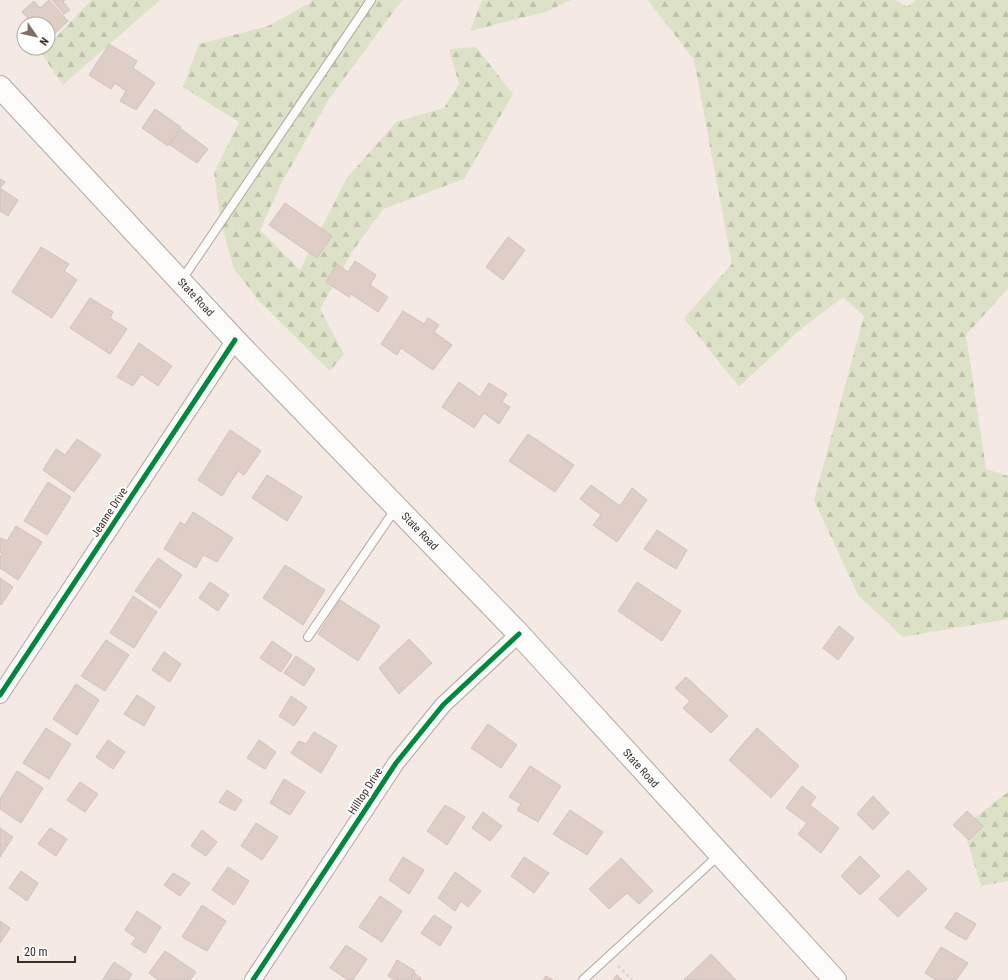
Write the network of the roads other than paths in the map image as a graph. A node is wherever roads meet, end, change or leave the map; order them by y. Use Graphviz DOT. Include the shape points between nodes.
graph roads {
  1 [pos="371,0"];
  2 [pos="4,95"];
  3 [pos="180,281"];
  4 [pos="235,340"];
  5 [pos="396,507"];
  6 [pos="519,634"];
  7 [pos="308,637"];
  8 [pos="0,696"];
  9 [pos="720,854"];
  10 [pos="253,980"];
  11 [pos="583,980"];
  12 [pos="835,980"];
  1 -- 3 [label="lane"];
  2 -- 3 [label="main road, State Road"];
  3 -- 4 [label="main road, State Road"];
  4 -- 5 [label="main road, State Road"];
  4 -- 8 [label="street, Jeanne Drive"];
  5 -- 6 [label="main road, State Road"];
  5 -- 7 [label="lane"];
  6 -- 9 [label="main road, State Road"];
  6 -- 10 [label="street, Hilltop Drive" via="443,705 396,763"];
  9 -- 11 [label="lane"];
  9 -- 12 [label="main road, State Road"];
}
